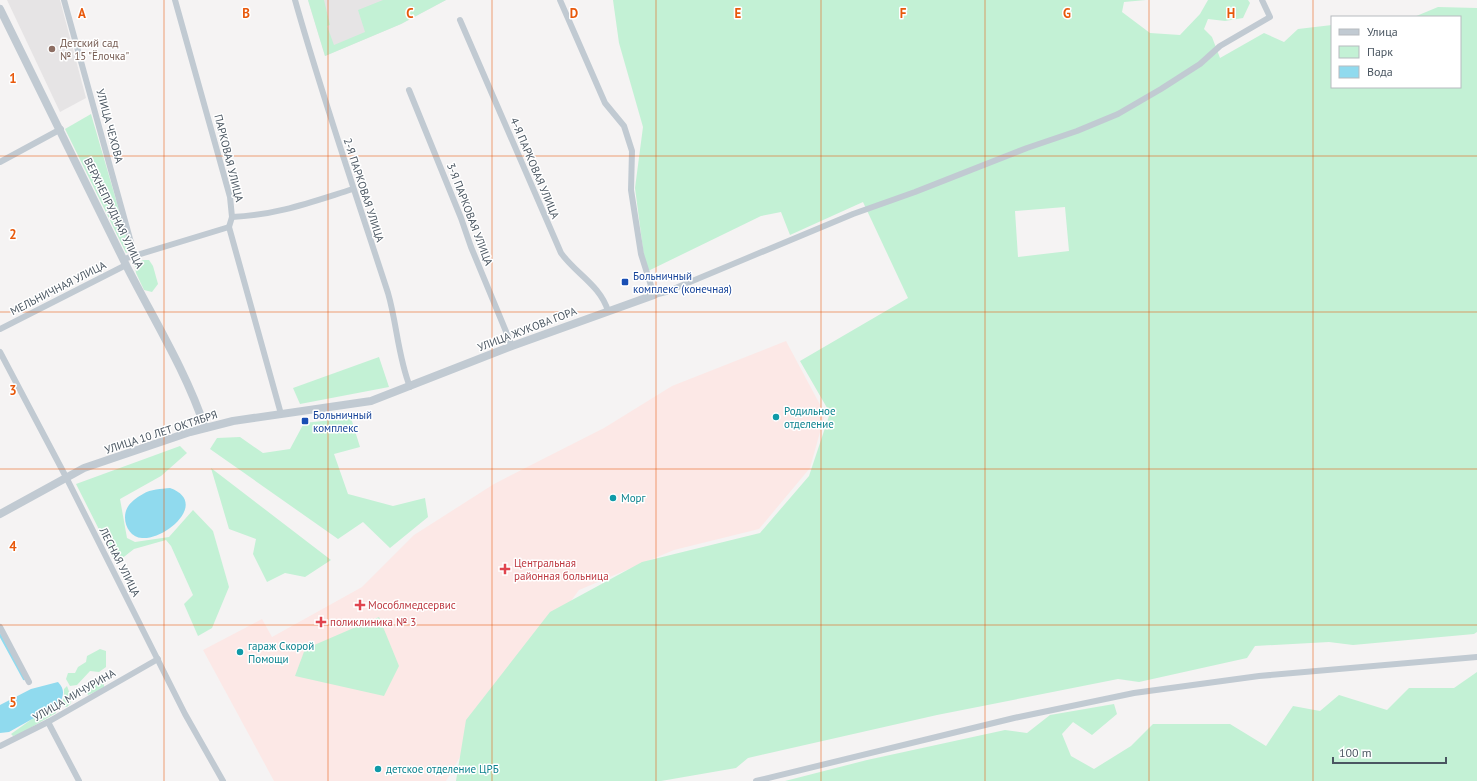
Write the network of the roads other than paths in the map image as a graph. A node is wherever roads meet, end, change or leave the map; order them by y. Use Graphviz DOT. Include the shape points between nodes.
graph roads {
  1 [pos="64,0"];
  2 [pos="175,0"];
  3 [pos="295,0"];
  4 [pos="560,0"];
  5 [pos="1262,0"];
  6 [pos="0,9"];
  7 [pos="460,20"];
  8 [pos="409,90"];
  9 [pos="61,129"];
  10 [pos="0,162"];
  11 [pos="353,189"];
  12 [pos="232,217"];
  13 [pos="229,227"];
  14 [pos="135,257"];
  15 [pos="125,262"];
  16 [pos="654,295"];
  17 [pos="608,311"];
  18 [pos="0,329"];
  19 [pos="512,346"];
  20 [pos="0,352"];
  21 [pos="410,387"];
  22 [pos="281,414"];
  23 [pos="205,428"];
  24 [pos="66,477"];
  25 [pos="0,514"];
  26 [pos="0,627"];
  27 [pos="1477,657"];
  28 [pos="158,659"];
  29 [pos="29,682"];
  30 [pos="48,722"];
  31 [pos="0,746"];
  32 [pos="79,781"];
  33 [pos="223,781"];
  34 [pos="756,781"];
  1 -- 14 [label="street, УЛИЦА ЧЕХОВА"];
  2 -- 12 [label="street, ПАРКОВАЯ УЛИЦА" via="230,197"];
  3 -- 11 [label="street, 2-Я ПАРКОВАЯ УЛИЦА"];
  4 -- 16 [label="street" via="605,103 624,126 632,150 631,190 641,254"];
  5 -- 16 [label="street" via="1270,17 1220,46 1200,64 1118,114 853,214"];
  6 -- 9 [label="street, ВЕРХНЕПРУДНАЯ УЛИЦА"];
  7 -- 17 [label="street, 4-Я ПАРКОВАЯ УЛИЦА" via="561,253 570,265 592,283"];
  8 -- 19 [label="street, 3-Я ПАРКОВАЯ УЛИЦА"];
  9 -- 10 [label="street"];
  9 -- 15 [label="street, ВЕРХНЕПРУДНАЯ УЛИЦА"];
  11 -- 12 [label="street" via="287,210"];
  11 -- 21 [label="street, 2-Я ПАРКОВАЯ УЛИЦА" via="388,294 403,370"];
  12 -- 13 [label="street, ПАРКОВАЯ УЛИЦА"];
  13 -- 14 [label="street, МЕЛЬНИЧНАЯ УЛИЦА"];
  13 -- 22 [label="street"];
  14 -- 15 [label="street, МЕЛЬНИЧНАЯ УЛИЦА"];
  15 -- 18 [label="street, МЕЛЬНИЧНАЯ УЛИЦА"];
  15 -- 23 [label="street, ВЕРХНЕПРУДНАЯ УЛИЦА" via="195,401"];
  16 -- 17 [label="street, УЛИЦА ЖУКОВА ГОРА"];
  17 -- 19 [label="street, УЛИЦА ЖУКОВА ГОРА"];
  19 -- 21 [label="street, УЛИЦА ЖУКОВА ГОРА"];
  20 -- 24 [label="street, ЛЕСНАЯ УЛИЦА"];
  21 -- 22 [label="street, УЛИЦА 10 ЛЕТ ОКТЯБРЯ" via="371,401"];
  22 -- 23 [label="street, УЛИЦА 10 ЛЕТ ОКТЯБРЯ"];
  23 -- 24 [label="street, УЛИЦА 10 ЛЕТ ОКТЯБРЯ" via="118,456"];
  24 -- 25 [label="street, УЛИЦА 10 ЛЕТ ОКТЯБРЯ"];
  24 -- 28 [label="street, ЛЕСНАЯ УЛИЦА"];
  26 -- 29 [label="street"];
  27 -- 34 [label="street" via="1259,676 1134,693 1014,718"];
  28 -- 30 [label="street, УЛИЦА МИЧУРИНА"];
  28 -- 33 [label="street, ЛЕСНАЯ УЛИЦА" via="185,714"];
  30 -- 31 [label="street, УЛИЦА МИЧУРИНА"];
  30 -- 32 [label="street"];
}
